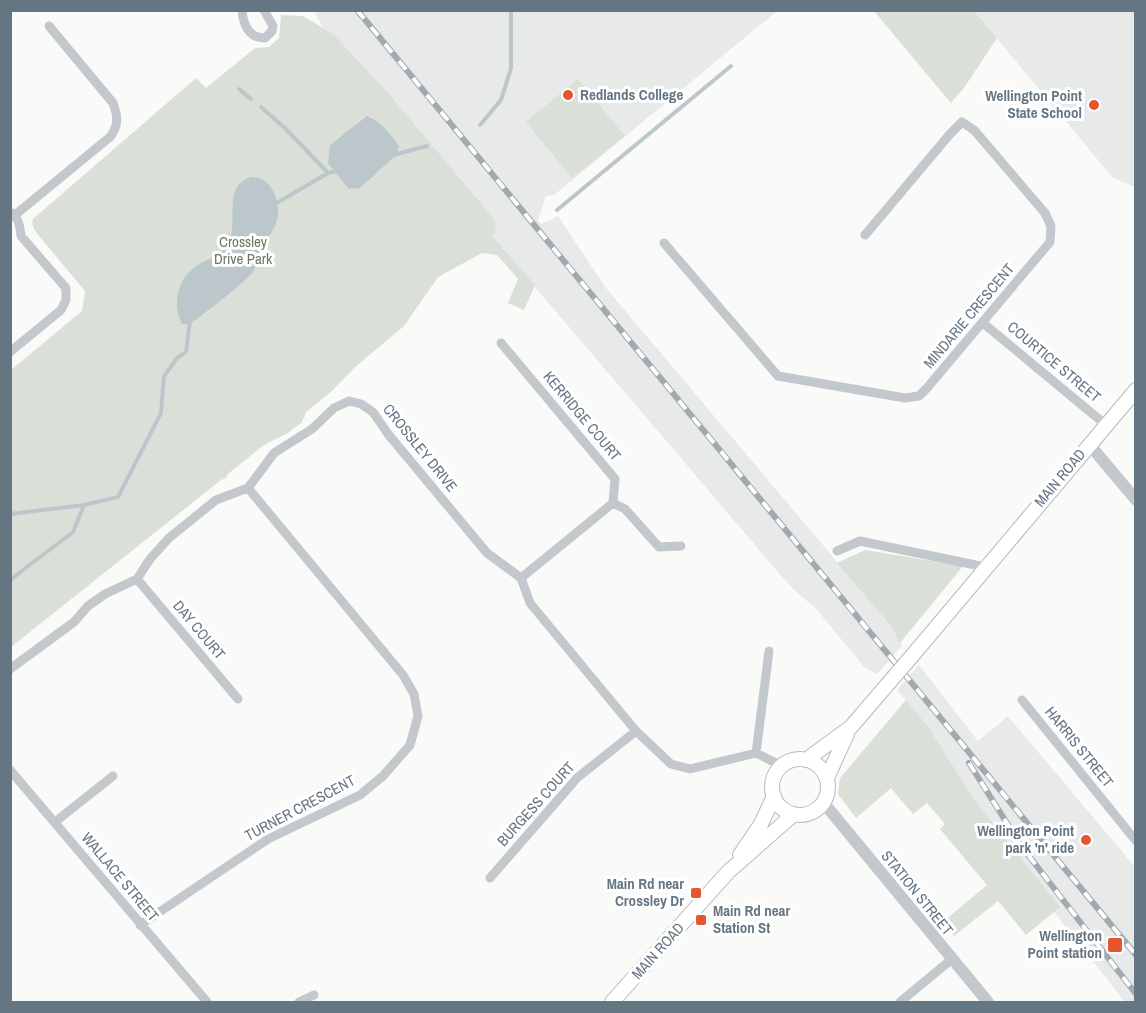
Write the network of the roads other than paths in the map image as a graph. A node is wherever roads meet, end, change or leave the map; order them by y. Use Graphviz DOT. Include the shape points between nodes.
graph roads {
  1 [pos="242,10"];
  2 [pos="264,10"];
  3 [pos="49,26"];
  4 [pos="13,214"];
  5 [pos="865,235"];
  6 [pos="664,243"];
  7 [pos="983,323"];
  8 [pos="501,343"];
  9 [pos="10,352"];
  10 [pos="1136,390"];
  11 [pos="1106,425"];
  12 [pos="1089,444"];
  13 [pos="248,488"];
  14 [pos="1136,500"];
  15 [pos="613,503"];
  16 [pos="681,546"];
  17 [pos="837,550"];
  18 [pos="985,567"];
  19 [pos="521,578"];
  20 [pos="137,579"];
  21 [pos="769,651"];
  22 [pos="10,669"];
  23 [pos="238,699"];
  24 [pos="1022,700"];
  25 [pos="851,727"];
  26 [pos="636,731"];
  27 [pos="756,753"];
  28 [pos="806,760"];
  29 [pos="782,766"];
  30 [pos="10,770"];
  31 [pos="113,776"];
  32 [pos="827,778"];
  33 [pos="774,796"];
  34 [pos="824,802"];
  35 [pos="794,814"];
  36 [pos="55,822"];
  37 [pos="1136,841"];
  38 [pos="728,872"];
  39 [pos="490,878"];
  40 [pos="140,925"];
  41 [pos="952,959"];
  42 [pos="314,995"];
  43 [pos="207,1002"];
  44 [pos="299,1002"];
  45 [pos="612,1002"];
  46 [pos="900,1002"];
  47 [pos="988,1002"];
  1 -- 2 [label="street" via="249,31 265,38 273,26"];
  3 -- 4 [label="street" via="113,103 117,128"];
  4 -- 9 [label="street" via="21,236 66,288 66,300 61,310"];
  5 -- 7 [label="street, MINDARIE CRESCENT" via="950,134 963,122 974,130 1045,213 1051,226 1050,242"];
  6 -- 7 [label="street, MINDARIE CRESCENT" via="778,376 905,398 918,396"];
  7 -- 11 [label="street, COURTICE STREET"];
  8 -- 15 [label="street, KERRIDGE COURT" via="615,480"];
  10 -- 11 [label="main road, MAIN ROAD"];
  11 -- 12 [label="main road, MAIN ROAD"];
  12 -- 14 [label="street"];
  12 -- 18 [label="main road, MAIN ROAD"];
  13 -- 19 [label="street, CROSSLEY DRIVE" via="274,453 312,429 334,408 349,401 361,404 373,412 487,553"];
  13 -- 20 [label="street" via="216,500 177,532 150,559"];
  13 -- 40 [label="street, TURNER CRESCENT" via="404,675 414,694 418,716 410,745 360,795 268,839"];
  15 -- 16 [label="street" via="625,508 659,547"];
  15 -- 19 [label="street"];
  17 -- 18 [label="street" via="860,541"];
  18 -- 25 [label="main road, MAIN ROAD, bridge"];
  19 -- 26 [label="street" via="530,603"];
  20 -- 22 [label="street" via="88,606 74,622"];
  20 -- 23 [label="street, DAY COURT"];
  21 -- 27 [label="street"];
  24 -- 37 [label="street, HARRIS STREET"];
  25 -- 28 [label="main road, MAIN ROAD"];
  25 -- 32 [label="main road, MAIN ROAD"];
  26 -- 27 [label="street" via="671,764 690,769"];
  26 -- 39 [label="street, BURGESS COURT" via="577,778"];
  27 -- 29 [label="street"];
  28 -- 29 [label="main road, MAIN ROAD" via="789,761"];
  28 -- 32 [label="main road"];
  29 -- 33 [label="main road, MAIN ROAD" via="773,780"];
  30 -- 36 [label="street, WALLACE STREET"];
  31 -- 36 [label="street"];
  32 -- 34 [label="main road, MAIN ROAD"];
  33 -- 35 [label="main road" via="785,810"];
  33 -- 38 [label="main road, MAIN ROAD" via="761,824"];
  34 -- 35 [label="main road, MAIN ROAD" via="810,812"];
  34 -- 41 [label="street, STATION STREET"];
  35 -- 38 [label="main road, MAIN ROAD"];
  36 -- 40 [label="street, WALLACE STREET"];
  38 -- 45 [label="main road, MAIN ROAD"];
  40 -- 43 [label="street, WALLACE STREET"];
  41 -- 46 [label="street"];
  41 -- 47 [label="street, STATION STREET"];
  42 -- 44 [label="street"];
}
